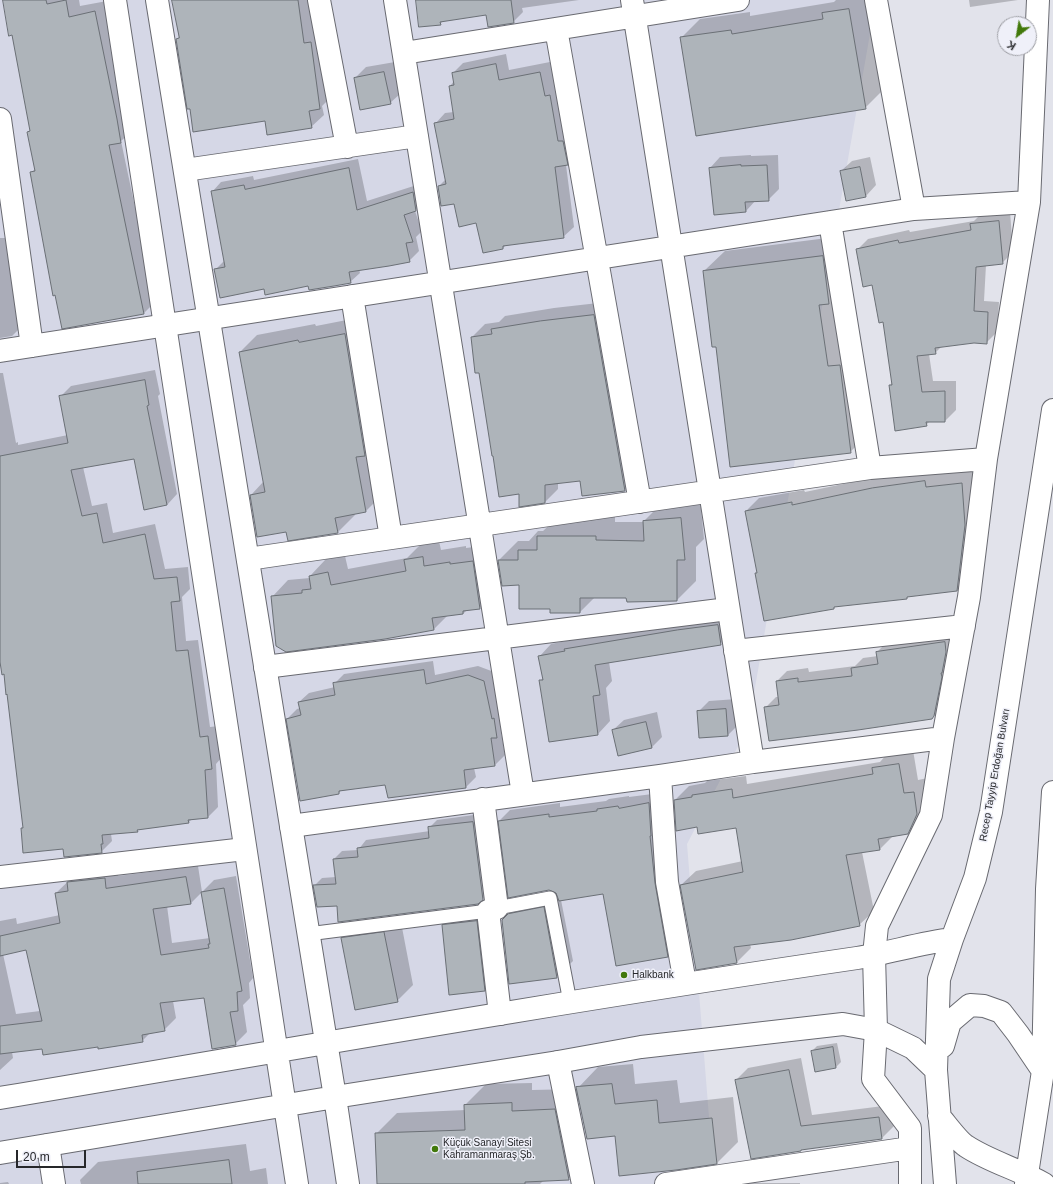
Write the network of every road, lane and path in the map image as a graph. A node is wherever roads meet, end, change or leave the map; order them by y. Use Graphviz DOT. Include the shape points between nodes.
graph roads {
  1 [pos="115,0"];
  2 [pos="157,0"];
  3 [pos="319,0"];
  4 [pos="395,0"];
  5 [pos="738,0"];
  6 [pos="876,0"];
  7 [pos="1038,0"];
  8 [pos="633,8"];
  9 [pos="556,29"];
  10 [pos="404,53"];
  11 [pos="1,129"];
  12 [pos="417,136"];
  13 [pos="347,147"];
  14 [pos="185,170"];
  15 [pos="1029,202"];
  16 [pos="914,209"];
  17 [pos="830,222"];
  18 [pos="8,229"];
  19 [pos="671,247"];
  20 [pos="597,258"];
  21 [pos="441,282"];
  22 [pos="352,296"];
  23 [pos="208,317"];
  24 [pos="165,325"];
  25 [pos="32,346"];
  26 [pos="0,351"];
  27 [pos="1053,410"];
  28 [pos="986,459"];
  29 [pos="870,468"];
  30 [pos="710,492"];
  31 [pos="640,502"];
  32 [pos="480,525"];
  33 [pos="391,538"];
  34 [pos="248,559"];
  35 [pos="728,609"];
  36 [pos="964,626"];
  37 [pos="498,638"];
  38 [pos="735,651"];
  39 [pos="265,667"];
  40 [pos="943,738"];
  41 [pos="753,762"];
  42 [pos="660,776"];
  43 [pos="1053,792"];
  44 [pos="523,794"];
  45 [pos="483,799"];
  46 [pos="291,826"];
  47 [pos="246,849"];
  48 [pos="0,877"];
  49 [pos="492,909"];
  50 [pos="308,934"];
  51 [pos="952,939"];
  52 [pos="874,955"];
  53 [pos="685,983"];
  54 [pos="570,1002"];
  55 [pos="500,1014"];
  56 [pos="876,1030"];
  57 [pos="326,1042"];
  58 [pos="276,1051"];
  59 [pos="558,1062"];
  60 [pos="936,1070"];
  61 [pos="1043,1072"];
  62 [pos="0,1098"];
  63 [pos="335,1098"];
  64 [pos="286,1106"];
  65 [pos="939,1116"];
  66 [pos="48,1145"];
  67 [pos="910,1148"];
  68 [pos="0,1153"];
  69 [pos="1032,1181"];
  70 [pos="54,1184"];
  71 [pos="297,1184"];
  72 [pos="348,1184"];
  73 [pos="583,1184"];
  74 [pos="666,1184"];
  75 [pos="910,1184"];
  76 [pos="945,1184"];
  1 -- 24 [label="street"];
  2 -- 14 [label="street"];
  3 -- 13 [label="street"];
  4 -- 10 [label="street"];
  5 -- 8 [label="street"];
  6 -- 16 [label="street"];
  7 -- 15 [label="street"];
  8 -- 9 [label="street"];
  8 -- 19 [label="street"];
  9 -- 10 [label="street"];
  9 -- 20 [label="street"];
  10 -- 12 [label="street"];
  11 -- 18 [label="street"];
  12 -- 13 [label="street"];
  12 -- 21 [label="street"];
  13 -- 14 [label="street"];
  14 -- 23 [label="street"];
  15 -- 16 [label="street"];
  15 -- 28 [label="street"];
  16 -- 17 [label="street"];
  17 -- 19 [label="street"];
  17 -- 29 [label="street"];
  18 -- 25 [label="street"];
  19 -- 20 [label="street"];
  19 -- 30 [label="street"];
  20 -- 21 [label="street"];
  20 -- 31 [label="street"];
  21 -- 22 [label="street"];
  21 -- 32 [label="street"];
  22 -- 23 [label="street"];
  22 -- 33 [label="street"];
  23 -- 24 [label="street"];
  23 -- 34 [label="street"];
  24 -- 25 [label="street"];
  24 -- 47 [label="street"];
  25 -- 26 [label="street"];
  27 -- 51 [label="street, Recep Tayyip Erdoğan Bulvarı" via="991,812 976,878"];
  28 -- 29 [label="street"];
  28 -- 36 [label="street"];
  29 -- 30 [label="street"];
  30 -- 31 [label="street"];
  30 -- 35 [label="street"];
  31 -- 32 [label="street"];
  32 -- 33 [label="street"];
  32 -- 37 [label="street"];
  33 -- 34 [label="street"];
  34 -- 39 [label="street"];
  35 -- 37 [label="street"];
  35 -- 38 [label="street"];
  36 -- 38 [label="street"];
  36 -- 40 [label="street"];
  37 -- 39 [label="street"];
  37 -- 44 [label="street"];
  38 -- 41 [label="street"];
  39 -- 46 [label="street"];
  40 -- 41 [label="street"];
  40 -- 52 [label="street" via="931,815 877,926"];
  41 -- 42 [label="street"];
  42 -- 44 [label="street"];
  42 -- 53 [label="street" via="667,882"];
  43 -- 61 [label="street" via="1047,890"];
  44 -- 45 [label="street"];
  45 -- 46 [label="street"];
  45 -- 49 [label="street"];
  46 -- 50 [label="street"];
  47 -- 48 [label="street"];
  47 -- 58 [label="street"];
  49 -- 50 [label="lane"];
  49 -- 54 [label="lane" via="550,898"];
  49 -- 55 [label="street"];
  50 -- 57 [label="street"];
  51 -- 52 [label="street"];
  51 -- 60 [label="street, Recep Tayyip Erdoğan Bulvarı" via="939,979"];
  52 -- 53 [label="street"];
  52 -- 56 [label="street"];
  53 -- 54 [label="street"];
  54 -- 55 [label="street"];
  55 -- 57 [label="street"];
  56 -- 59 [label="street" via="843,1024 642,1047"];
  56 -- 60 [label="street" via="913,1048"];
  56 -- 67 [label="street" via="873,1079 910,1128"];
  57 -- 58 [label="street"];
  57 -- 63 [label="street"];
  58 -- 62 [label="street"];
  58 -- 64 [label="street"];
  59 -- 63 [label="street"];
  59 -- 73 [label="street"];
  60 -- 61 [label="street" via="950,1022 970,1005 984,1006 1000,1012"];
  60 -- 65 [label="street, Recep Tayyip Erdoğan Bulvarı"];
  61 -- 69 [label="street"];
  63 -- 64 [label="street"];
  63 -- 72 [label="street"];
  64 -- 66 [label="street"];
  64 -- 71 [label="street"];
  65 -- 69 [label="street" via="964,1145"];
  65 -- 76 [label="street, Recep Tayyip Erdoğan Bulvarı"];
  66 -- 68 [label="street"];
  66 -- 70 [label="street"];
  67 -- 74 [label="street"];
  67 -- 75 [label="street"];
}
